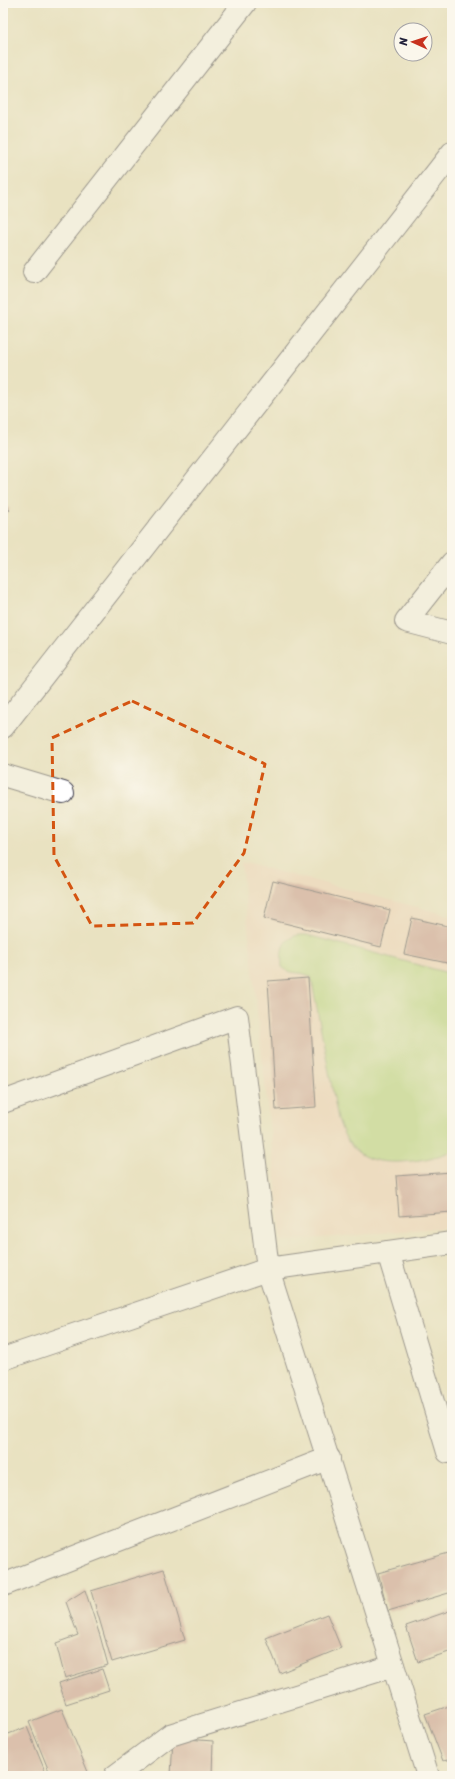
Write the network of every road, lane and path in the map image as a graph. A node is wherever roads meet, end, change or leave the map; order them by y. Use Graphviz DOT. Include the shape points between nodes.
graph roads {
  1 [pos="245,3"];
  2 [pos="448,166"];
  3 [pos="34,272"];
  4 [pos="452,563"];
  5 [pos="452,633"];
  6 [pos="3,727"];
  7 [pos="3,775"];
  8 [pos="63,793"];
  9 [pos="3,1102"];
  10 [pos="452,1243"];
  11 [pos="388,1252"];
  12 [pos="268,1269"];
  13 [pos="3,1359"];
  14 [pos="448,1452"];
  15 [pos="329,1458"];
  16 [pos="3,1585"];
  17 [pos="393,1666"];
  18 [pos="115,1776"];
  19 [pos="428,1776"];
  1 -- 3 [label="street"];
  2 -- 6 [label="street"];
  4 -- 5 [label="street" via="406,621"];
  7 -- 8 [label="street"];
  9 -- 12 [label="street" via="237,1017"];
  10 -- 11 [label="street"];
  11 -- 12 [label="street"];
  11 -- 14 [label="street"];
  12 -- 13 [label="street"];
  12 -- 15 [label="street"];
  15 -- 16 [label="street"];
  15 -- 17 [label="street"];
  17 -- 18 [label="street" via="170,1735"];
  17 -- 19 [label="street"];
}
